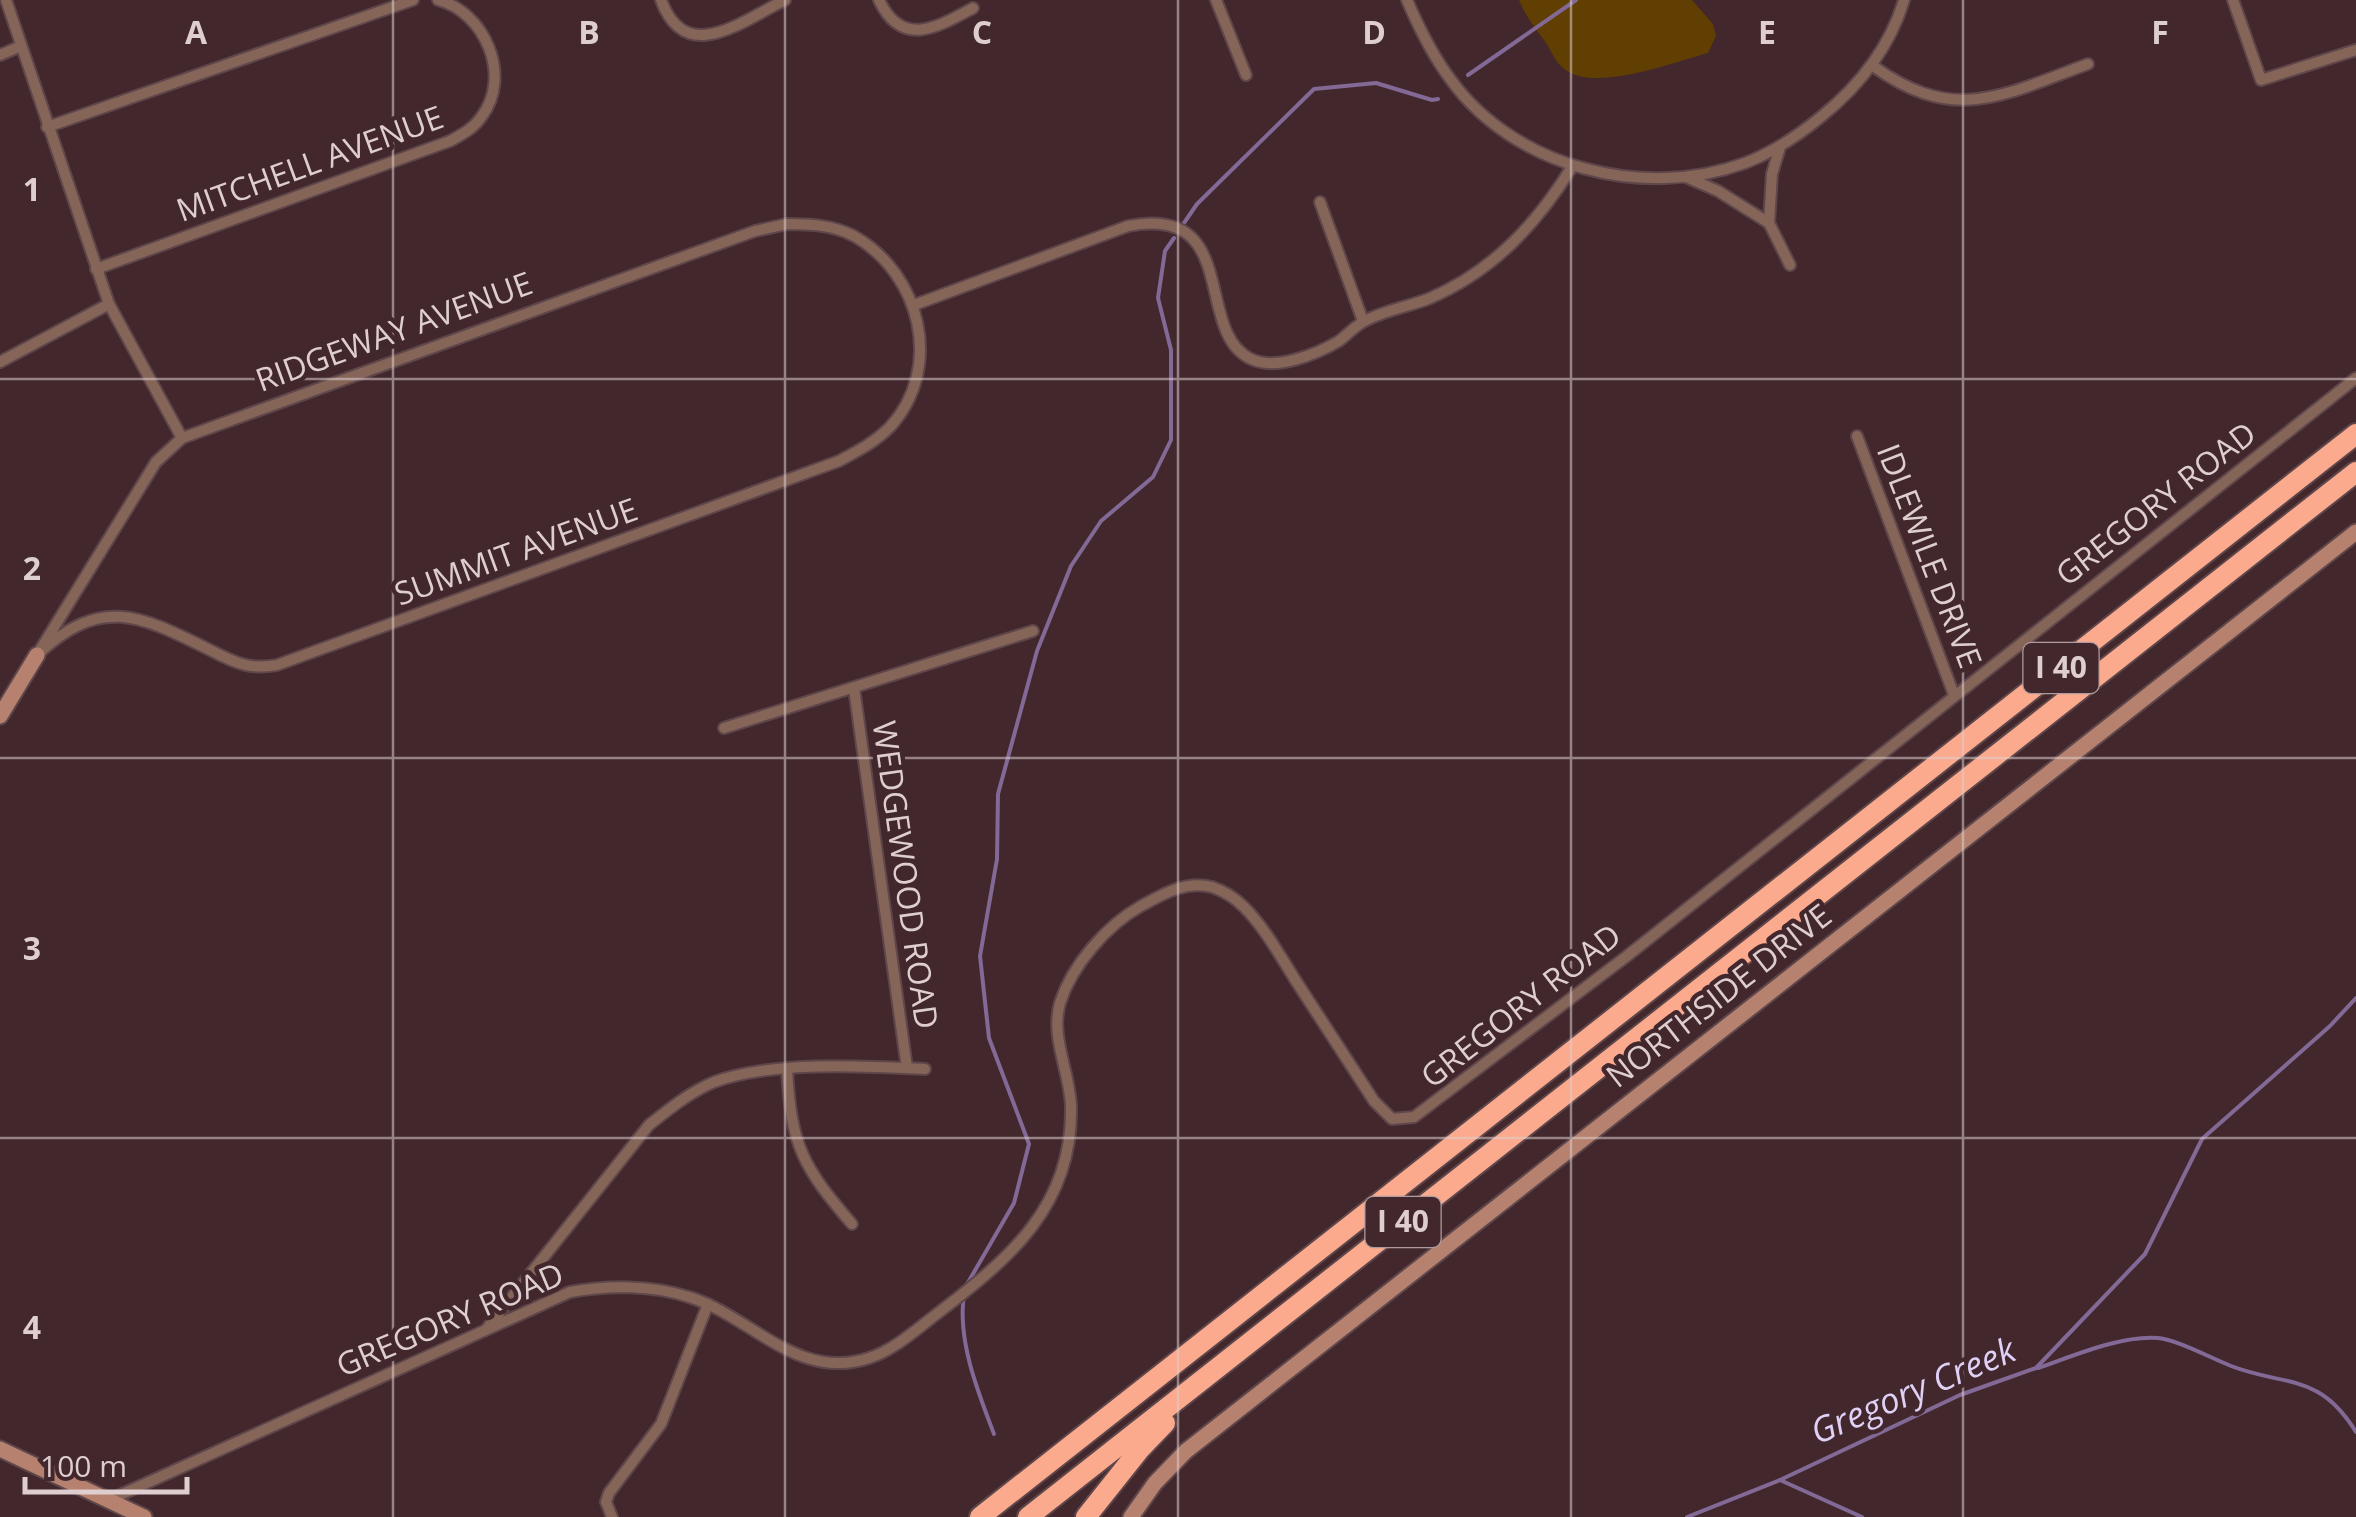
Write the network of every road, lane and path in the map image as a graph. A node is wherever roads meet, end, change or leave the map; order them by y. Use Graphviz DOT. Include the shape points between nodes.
graph roads {
  1 [pos="6,0"];
  2 [pos="413,0"];
  3 [pos="438,0"];
  4 [pos="661,0"];
  5 [pos="785,0"];
  6 [pos="879,0"];
  7 [pos="1216,0"];
  8 [pos="1407,0"];
  9 [pos="1904,0"];
  10 [pos="2233,0"];
  11 [pos="973,8"];
  12 [pos="21,46"];
  13 [pos="2356,50"];
  14 [pos="0,55"];
  15 [pos="2088,64"];
  16 [pos="1874,66"];
  17 [pos="1246,75"];
  18 [pos="48,127"];
  19 [pos="1780,147"];
  20 [pos="1572,168"];
  21 [pos="1684,176"];
  22 [pos="1320,202"];
  23 [pos="1769,223"];
  24 [pos="1790,264"];
  25 [pos="96,269"];
  26 [pos="109,304"];
  27 [pos="914,305"];
  28 [pos="1363,322"];
  29 [pos="0,362"];
  30 [pos="2356,378"];
  31 [pos="2356,434"];
  32 [pos="1857,436"];
  33 [pos="182,438"];
  34 [pos="2356,472"];
  35 [pos="2356,532"];
  36 [pos="1033,631"];
  37 [pos="37,654"];
  38 [pos="854,688"];
  39 [pos="1954,694"];
  40 [pos="0,716"];
  41 [pos="724,728"];
  42 [pos="907,1068"];
  43 [pos="788,1069"];
  44 [pos="925,1069"];
  45 [pos="852,1224"];
  46 [pos="708,1304"];
  47 [pos="1273,1324"];
  48 [pos="485,1330"];
  49 [pos="0,1449"];
  50 [pos="109,1500"];
  51 [pos="981,1516"];
  52 [pos="144,1517"];
  53 [pos="612,1517"];
  54 [pos="1028,1517"];
  55 [pos="1086,1517"];
  56 [pos="1130,1517"];
  1 -- 12 [label="street"];
  2 -- 18 [label="street"];
  3 -- 25 [label="street, MITCHELL AVENUE" via="473,18 493,62 492,96 469,130"];
  4 -- 5 [label="street" via="674,25 703,37"];
  6 -- 11 [label="street" via="890,18 914,30 935,28"];
  7 -- 17 [label="street"];
  8 -- 20 [label="street" via="1452,82 1487,118"];
  9 -- 16 [label="street"];
  10 -- 13 [label="street" via="2262,80"];
  12 -- 14 [label="street"];
  12 -- 18 [label="street"];
  15 -- 16 [label="street" via="1968,102 1902,86"];
  16 -- 19 [label="street" via="1840,102"];
  18 -- 25 [label="street"];
  19 -- 21 [label="street"];
  19 -- 23 [label="street"];
  20 -- 21 [label="street"];
  20 -- 28 [label="street" via="1549,205 1493,262 1429,298"];
  21 -- 23 [label="street"];
  22 -- 28 [label="street"];
  23 -- 24 [label="street"];
  25 -- 26 [label="street"];
  26 -- 29 [label="street"];
  26 -- 33 [label="street"];
  27 -- 28 [label="street" via="1148,222 1168,225 1201,249 1229,336 1256,362 1314,353"];
  27 -- 33 [label="street, RIDGEWAY AVENUE" via="900,276 850,234 820,224 787,224"];
  27 -- 37 [label="street, SUMMIT AVENUE" via="920,352 908,398 868,446 839,461 277,665 236,664 128,616 76,624"];
  30 -- 39 [label="street, GREGORY ROAD"];
  31 -- 51 [label="highway, I 40"];
  32 -- 39 [label="street, IDLEWILE DRIVE"];
  33 -- 37 [label="street, RIDGEWAY AVENUE" via="156,462"];
  34 -- 47 [label="highway, I 40"];
  35 -- 56 [label="street, NORTHSIDE DRIVE" via="1186,1451"];
  36 -- 38 [label="street"];
  37 -- 40 [label="street, RIDGEWAY AVENUE"];
  38 -- 41 [label="street"];
  38 -- 42 [label="street, WEDGEWOOD ROAD"];
  39 -- 46 [label="street, GREGORY ROAD" via="1414,1117 1392,1119 1374,1102 1244,907 1208,886 1166,892 1102,936 1060,1002 1059,1048 1071,1108 1067,1147 1039,1220 1015,1250 897,1344 841,1364 784,1349"];
  42 -- 43 [label="street"];
  42 -- 44 [label="street"];
  43 -- 45 [label="street" via="794,1136 805,1164"];
  43 -- 48 [label="street" via="712,1083 649,1125"];
  46 -- 48 [label="street, GREGORY ROAD" via="666,1292 597,1287 570,1292"];
  46 -- 53 [label="street" via="661,1424 609,1493"];
  47 -- 54 [label="highway, I 40"];
  47 -- 55 [label="highway" via="1140,1448"];
  48 -- 50 [label="street, GREGORY ROAD"];
  49 -- 50 [label="street"];
  50 -- 52 [label="street"];
}
